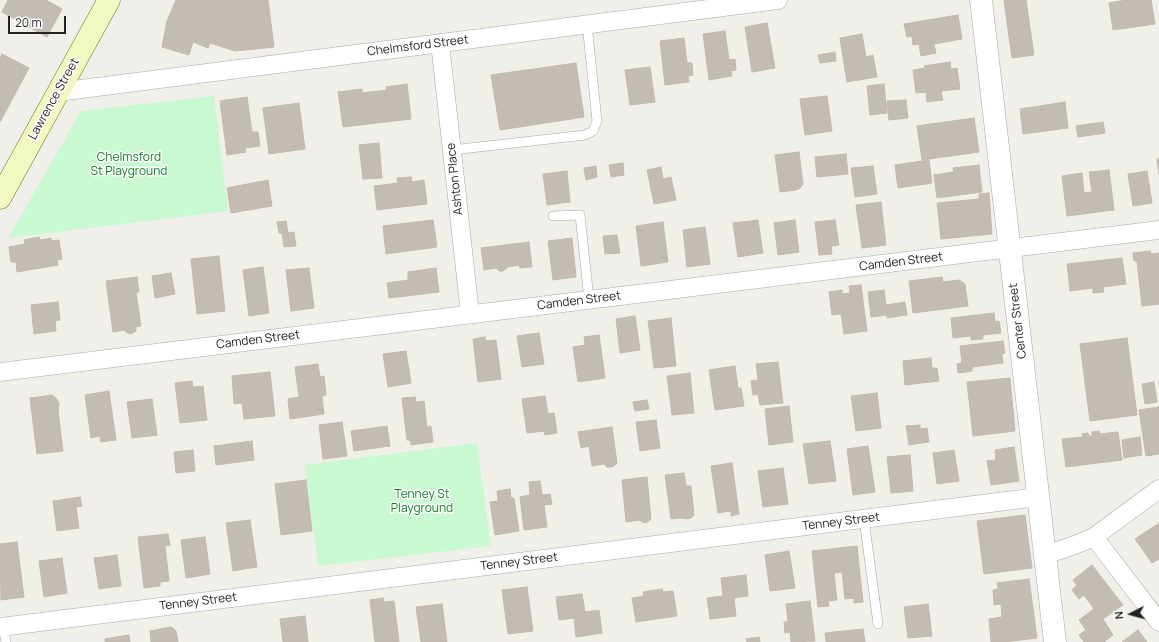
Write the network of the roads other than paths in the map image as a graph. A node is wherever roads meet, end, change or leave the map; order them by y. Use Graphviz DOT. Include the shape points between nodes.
graph roads {
  1 [pos="778,0"];
  2 [pos="981,0"];
  3 [pos="104,2"];
  4 [pos="587,24"];
  5 [pos="440,43"];
  6 [pos="58,92"];
  7 [pos="452,150"];
  8 [pos="0,198"];
  9 [pos="554,216"];
  10 [pos="1159,230"];
  11 [pos="1010,249"];
  12 [pos="590,299"];
  13 [pos="470,314"];
  14 [pos="0,372"];
  15 [pos="1159,489"];
  16 [pos="1038,497"];
  17 [pos="864,519"];
  18 [pos="1094,537"];
  19 [pos="1045,555"];
  20 [pos="1159,622"];
  21 [pos="878,624"];
  22 [pos="3,632"];
  23 [pos="1055,642"];
  1 -- 4 [label="street, Chelmsford Street"];
  2 -- 11 [label="street, Center Street"];
  3 -- 6 [label="main road, Lawrence Street"];
  4 -- 5 [label="street, Chelmsford Street"];
  4 -- 7 [label="lane" via="597,121 592,131 585,135"];
  5 -- 6 [label="street, Chelmsford Street"];
  5 -- 7 [label="street, Ashton Place"];
  6 -- 8 [label="main road, Lawrence Street"];
  7 -- 13 [label="street, Ashton Place"];
  9 -- 12 [label="lane" via="580,215"];
  10 -- 11 [label="street, Camden Street"];
  11 -- 12 [label="street, Camden Street"];
  11 -- 16 [label="street, Center Street"];
  12 -- 13 [label="street, Camden Street"];
  13 -- 14 [label="street, Camden Street"];
  15 -- 18 [label="street"];
  16 -- 17 [label="street, Tenney Street"];
  16 -- 19 [label="street, Center Street"];
  17 -- 21 [label="lane"];
  17 -- 22 [label="street, Tenney Street"];
  18 -- 19 [label="street"];
  18 -- 20 [label="street"];
  19 -- 23 [label="street, Center Street"];
}
